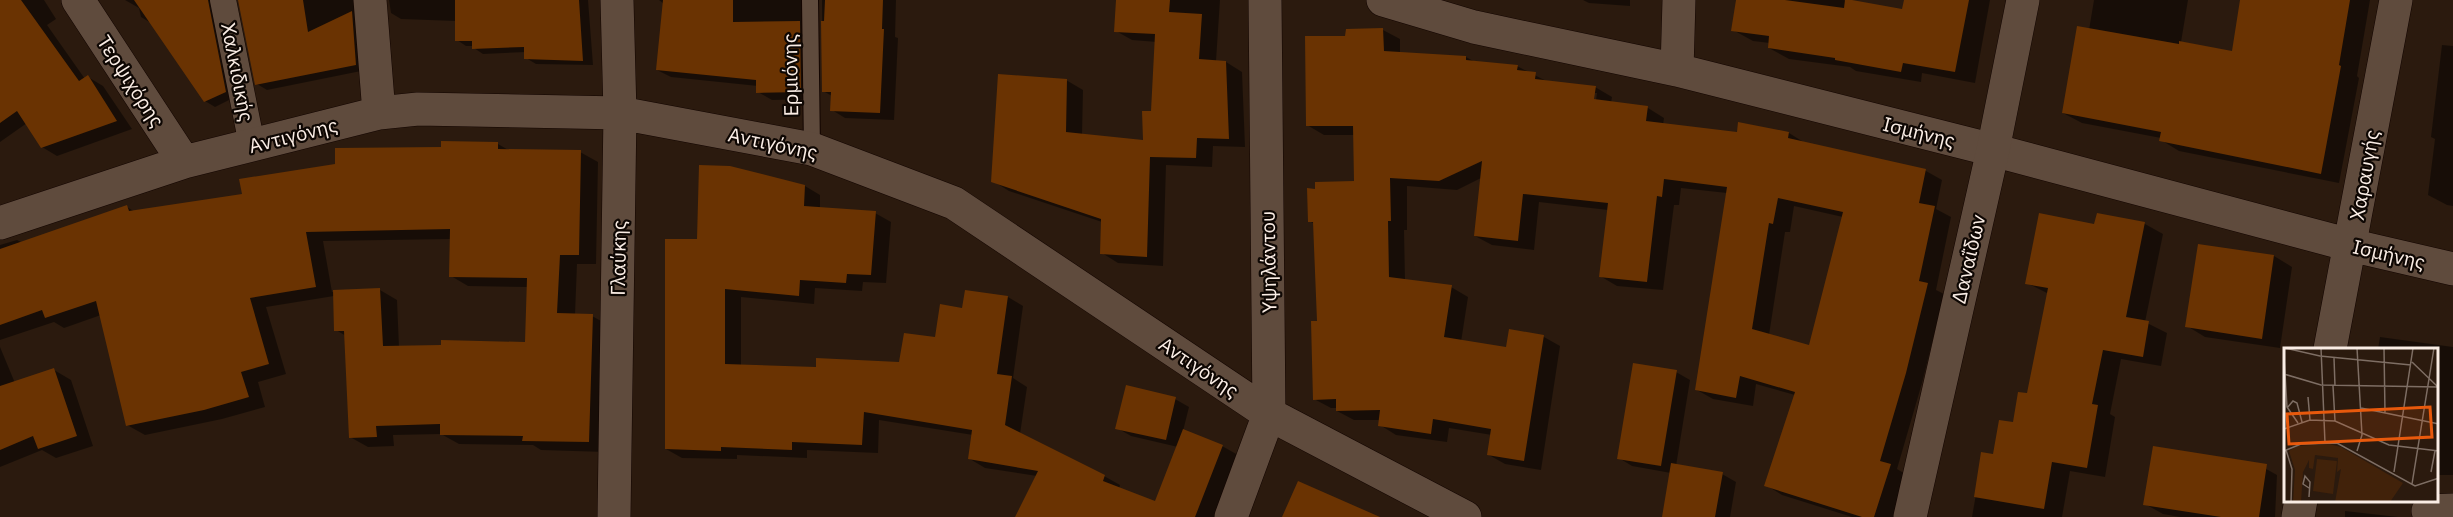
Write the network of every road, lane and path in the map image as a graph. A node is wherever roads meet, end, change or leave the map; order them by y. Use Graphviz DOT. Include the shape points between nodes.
graph roads {
  1 [pos="78,0"];
  2 [pos="224,0"];
  3 [pos="370,0"];
  4 [pos="617,0"];
  5 [pos="810,0"];
  6 [pos="1264,0"];
  7 [pos="1383,0"];
  8 [pos="1679,0"];
  9 [pos="2023,0"];
  10 [pos="2396,0"];
  11 [pos="1677,70"];
  12 [pos="379,113"];
  13 [pos="620,113"];
  14 [pos="252,145"];
  15 [pos="812,149"];
  16 [pos="1993,150"];
  17 [pos="184,162"];
  18 [pos="5,211"];
  19 [pos="2350,245"];
  20 [pos="2453,269"];
  21 [pos="2330,348"];
  22 [pos="1269,414"];
  23 [pos="2301,502"];
  24 [pos="614,517"];
  25 [pos="1231,517"];
  26 [pos="1465,517"];
  27 [pos="1910,517"];
  28 [pos="2298,517"];
  1 -- 17 [label="street, Τερψιχόρης"];
  2 -- 14 [label="street, Χαλκιδικής"];
  3 -- 12 [label="street"];
  4 -- 13 [label="street, Γλαύκης"];
  5 -- 15 [label="lane, Ερμιόνης"];
  6 -- 22 [label="street, Υψηλάντου"];
  7 -- 11 [label="street, Ισμήνης" via="1474,27"];
  8 -- 11 [label="street"];
  9 -- 16 [label="street, Δαναΐδων"];
  10 -- 19 [label="street, Χαραυγής"];
  11 -- 16 [label="street, Ισμήνης"];
  12 -- 13 [label="street, Αντιγόνης" via="418,109"];
  12 -- 14 [label="street, Αντιγόνης"];
  13 -- 15 [label="street, Αντιγόνης"];
  13 -- 24 [label="street, Γλαύκης"];
  14 -- 17 [label="street, Αντιγόνης"];
  15 -- 22 [label="street, Αντιγόνης" via="954,203"];
  16 -- 19 [label="street, Ισμήνης"];
  16 -- 27 [label="street, Δαναΐδων"];
  17 -- 18 [label="street, Αντιγόνης"];
  19 -- 20 [label="street, Ισμήνης"];
  19 -- 21 [label="street, Χαραυγής"];
  22 -- 25 [label="street, Υψηλάντου"];
  22 -- 26 [label="street, Αντιγόνης"];
  23 -- 28 [label="street"];
}
